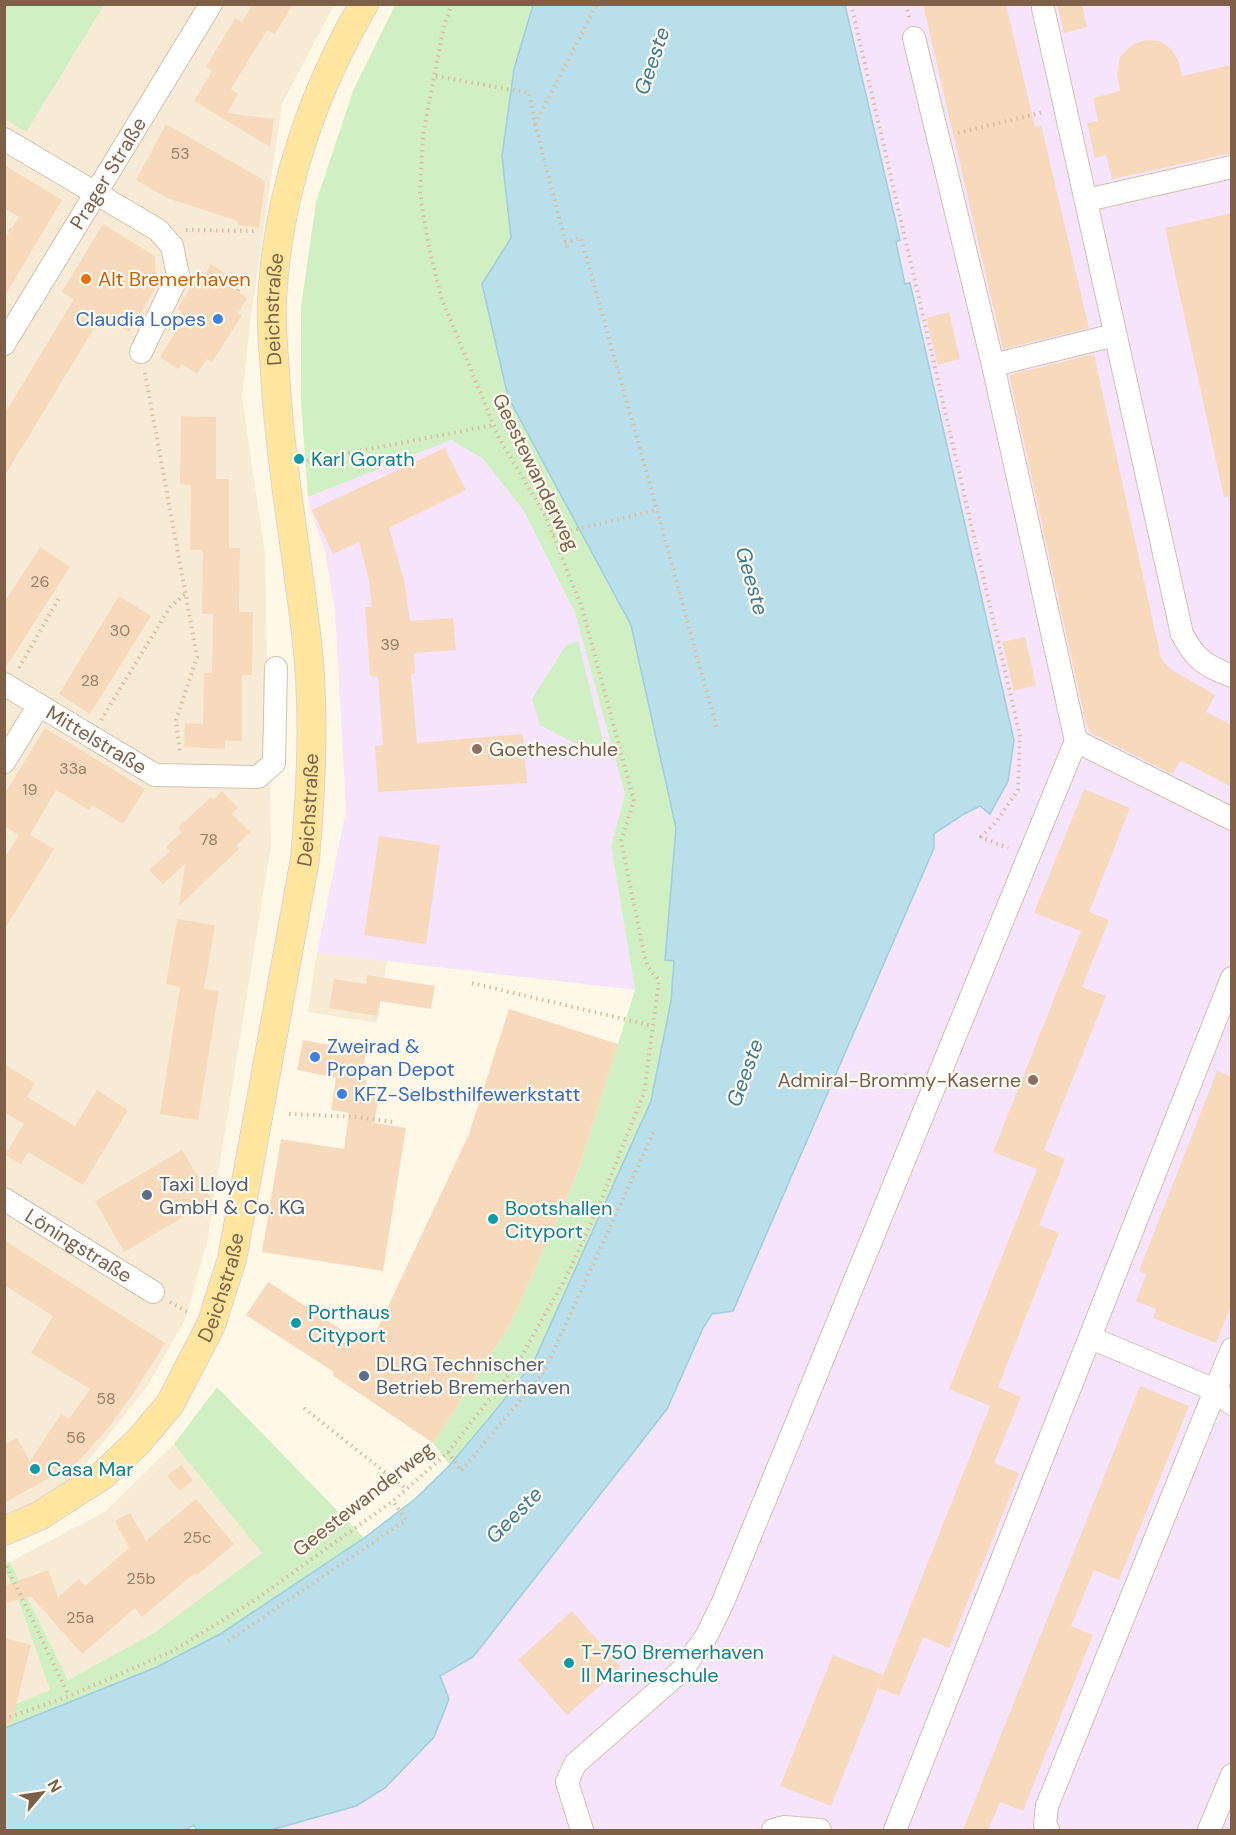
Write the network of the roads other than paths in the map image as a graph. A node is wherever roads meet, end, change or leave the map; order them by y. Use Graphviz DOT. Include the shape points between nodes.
graph roads {
  1 [pos="211,4"];
  2 [pos="364,4"];
  3 [pos="1043,8"];
  4 [pos="914,38"];
  5 [pos="4,139"];
  6 [pos="1232,167"];
  7 [pos="96,193"];
  8 [pos="1087,200"];
  9 [pos="1115,335"];
  10 [pos="4,345"];
  11 [pos="141,352"];
  12 [pos="993,366"];
  13 [pos="276,668"];
  14 [pos="1232,676"];
  15 [pos="6,685"];
  16 [pos="39,705"];
  17 [pos="1076,741"];
  18 [pos="4,762"];
  19 [pos="1232,819"];
  20 [pos="1232,978"];
  21 [pos="4,1199"];
  22 [pos="162,1298"];
  23 [pos="1091,1338"];
  24 [pos="1232,1349"];
  25 [pos="1223,1397"];
  26 [pos="4,1531"];
  27 [pos="1232,1775"];
  28 [pos="582,1830"];
  29 [pos="773,1830"];
  30 [pos="820,1830"];
  31 [pos="895,1830"];
  32 [pos="1048,1830"];
  33 [pos="1209,1830"];
  1 -- 7 [label="street, Prager Straße"];
  2 -- 26 [label="main road, Deichstraße" via="342,43 299,148 281,222 273,285 277,421 308,646 312,723 309,816 301,880 232,1259 211,1325 170,1404 145,1434 104,1475 39,1516"];
  3 -- 8 [label="street"];
  4 -- 12 [label="street"];
  5 -- 7 [label="street"];
  6 -- 8 [label="street"];
  7 -- 10 [label="street, Prager Straße"];
  7 -- 11 [label="street" via="158,230 172,246 178,275"];
  8 -- 9 [label="street"];
  9 -- 12 [label="street"];
  9 -- 14 [label="street" via="1182,634 1193,654"];
  12 -- 17 [label="street"];
  13 -- 16 [label="street, Mittelstraße" via="274,763 258,777 155,775"];
  15 -- 16 [label="street, Mittelstraße"];
  16 -- 18 [label="street"];
  17 -- 19 [label="street"];
  17 -- 28 [label="street" via="723,1602 706,1637 682,1670 575,1764 567,1782"];
  20 -- 23 [label="street"];
  21 -- 22 [label="street, Löningstraße"];
  23 -- 25 [label="street"];
  23 -- 31 [label="street"];
  24 -- 25 [label="street"];
  25 -- 32 [label="street" via="1047,1806"];
  27 -- 33 [label="street"];
  29 -- 30 [label="street"];
}
